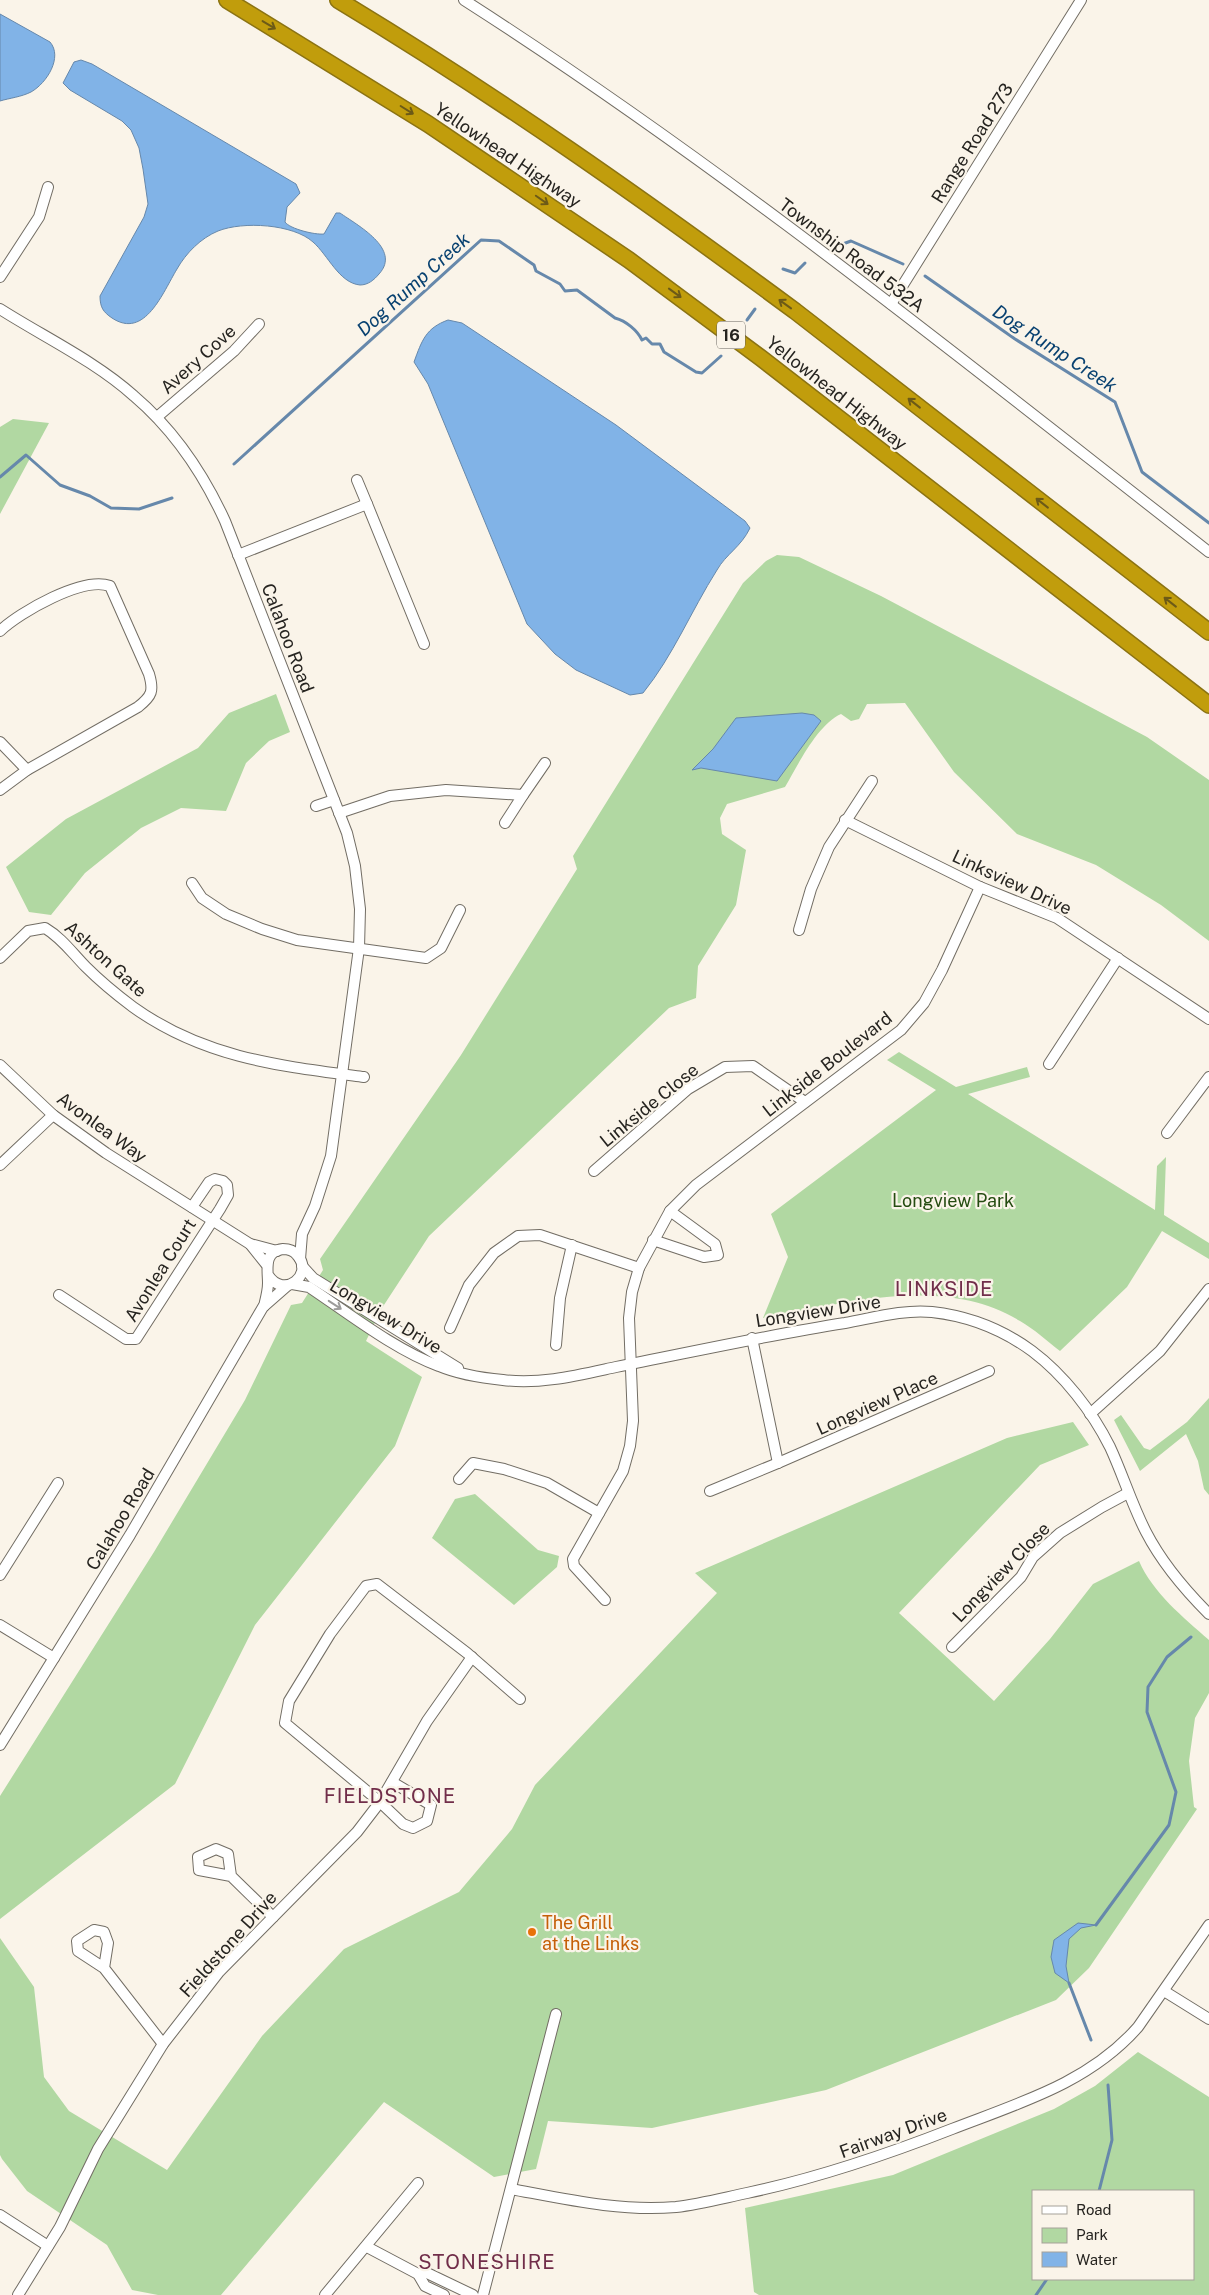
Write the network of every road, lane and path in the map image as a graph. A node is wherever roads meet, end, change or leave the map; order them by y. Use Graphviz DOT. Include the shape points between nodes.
graph roads {
  1 [pos="226,0"];
  2 [pos="338,0"];
  3 [pos="464,0"];
  4 [pos="1081,0"];
  5 [pos="48,187"];
  6 [pos="0,277"];
  7 [pos="890,304"];
  8 [pos="0,310"];
  9 [pos="259,324"];
  10 [pos="157,417"];
  11 [pos="357,480"];
  12 [pos="367,504"];
  13 [pos="1209,552"];
  14 [pos="238,555"];
  15 [pos="0,631"];
  16 [pos="1209,632"];
  17 [pos="424,644"];
  18 [pos="1209,705"];
  19 [pos="0,742"];
  20 [pos="545,763"];
  21 [pos="27,770"];
  22 [pos="872,781"];
  23 [pos="0,790"];
  24 [pos="523,795"];
  25 [pos="334,800"];
  26 [pos="316,806"];
  27 [pos="339,813"];
  28 [pos="845,820"];
  29 [pos="505,823"];
  30 [pos="192,884"];
  31 [pos="980,887"];
  32 [pos="460,910"];
  33 [pos="800,930"];
  34 [pos="359,948"];
  35 [pos="0,958"];
  36 [pos="1118,958"];
  37 [pos="1209,1019"];
  38 [pos="1049,1064"];
  39 [pos="0,1065"];
  40 [pos="341,1074"];
  41 [pos="1209,1077"];
  42 [pos="364,1078"];
  43 [pos="805,1102"];
  44 [pos="53,1115"];
  45 [pos="1167,1133"];
  46 [pos="0,1165"];
  47 [pos="594,1171"];
  48 [pos="192,1207"];
  49 [pos="670,1211"];
  50 [pos="211,1219"];
  51 [pos="302,1234"];
  52 [pos="653,1240"];
  53 [pos="250,1244"];
  54 [pos="572,1244"];
  55 [pos="279,1250"];
  56 [pos="301,1262"];
  57 [pos="266,1264"];
  58 [pos="639,1268"];
  59 [pos="268,1275"];
  60 [pos="289,1285"];
  61 [pos="1209,1289"];
  62 [pos="59,1296"];
  63 [pos="263,1307"];
  64 [pos="450,1328"];
  65 [pos="752,1338"];
  66 [pos="556,1345"];
  67 [pos="631,1364"];
  68 [pos="989,1371"];
  69 [pos="465,1373"];
  70 [pos="1090,1414"];
  71 [pos="778,1464"];
  72 [pos="459,1479"];
  73 [pos="58,1482"];
  74 [pos="710,1491"];
  75 [pos="1128,1493"];
  76 [pos="599,1513"];
  77 [pos="0,1575"];
  78 [pos="605,1600"];
  79 [pos="1209,1614"];
  80 [pos="0,1624"];
  81 [pos="952,1647"];
  82 [pos="472,1657"];
  83 [pos="54,1658"];
  84 [pos="520,1699"];
  85 [pos="0,1745"];
  86 [pos="392,1782"];
  87 [pos="380,1802"];
  88 [pos="231,1876"];
  89 [pos="273,1917"];
  90 [pos="1209,1925"];
  91 [pos="104,1968"];
  92 [pos="1164,1992"];
  93 [pos="556,2014"];
  94 [pos="1209,2018"];
  95 [pos="163,2044"];
  96 [pos="418,2183"];
  97 [pos="511,2188"];
  98 [pos="0,2215"];
  99 [pos="48,2246"];
  100 [pos="367,2247"];
  101 [pos="418,2274"];
  102 [pos="18,2295"];
  103 [pos="325,2295"];
  104 [pos="444,2295"];
  105 [pos="473,2295"];
  106 [pos="483,2295"];
  1 -- 18 [label="highway, Yellowhead Highway / 16, one-way" via="428,124 630,260"];
  16 -- 2 [label="highway, one-way" via="795,310 544,131"];
  3 -- 7 [label="street, Township Road 532A" via="640,117"];
  4 -- 7 [label="street, Range Road 273"];
  5 -- 6 [label="street" via="39,216"];
  7 -- 13 [label="street, Township Road 532A"];
  8 -- 10 [label="street, Calahoo Road" via="110,378"];
  9 -- 10 [label="street, Avery Cove" via="234,351"];
  10 -- 14 [label="street, Calahoo Road" via="176,438 212,492"];
  11 -- 12 [label="street"];
  12 -- 14 [label="street"];
  12 -- 17 [label="street"];
  14 -- 25 [label="street, Calahoo Road"];
  15 -- 21 [label="street" via="42,603 92,583 110,586 152,686 149,698"];
  19 -- 21 [label="street"];
  20 -- 24 [label="street"];
  21 -- 23 [label="street"];
  22 -- 28 [label="street"];
  24 -- 27 [label="street" via="446,790 390,796"];
  24 -- 29 [label="street"];
  25 -- 26 [label="street"];
  25 -- 27 [label="street, Calahoo Road"];
  27 -- 34 [label="street, Calahoo Road" via="355,866 360,909"];
  28 -- 31 [label="street, Linksview Drive"];
  28 -- 33 [label="street" via="817,872"];
  30 -- 34 [label="street" via="202,898 226,914 262,929 297,940"];
  31 -- 36 [label="street, Linksview Drive" via="1057,918"];
  31 -- 43 [label="street, Linkside Boulevard" via="924,1003 901,1030"];
  32 -- 34 [label="street" via="441,948 426,958"];
  34 -- 40 [label="street, Calahoo Road"];
  35 -- 40 [label="street, Ashton Gate" via="28,931 45,928 110,989 161,1025 229,1055"];
  36 -- 37 [label="street, Linksview Drive"];
  36 -- 38 [label="street"];
  39 -- 44 [label="street, Avonlea Way"];
  40 -- 42 [label="street"];
  40 -- 51 [label="street, Calahoo Road" via="331,1156"];
  41 -- 45 [label="street"];
  43 -- 47 [label="street, Linkside Close" via="753,1066 725,1067 688,1089"];
  43 -- 49 [label="street, Linkside Boulevard" via="696,1185"];
  44 -- 46 [label="street"];
  44 -- 48 [label="street, Avonlea Way"];
  48 -- 50 [label="street, Avonlea Way"];
  48 -- 50 [label="street" via="209,1182 215,1179 223,1181 228,1195"];
  49 -- 52 [label="street, Linkside Boulevard"];
  49 -- 52 [label="street" via="715,1244 718,1255 704,1258"];
  50 -- 53 [label="street, Avonlea Way"];
  50 -- 62 [label="street, Avonlea Court" via="136,1339 126,1339"];
  51 -- 55 [label="street, Calahoo Road" via="291,1245"];
  51 -- 56 [label="street, Calahoo Road"];
  52 -- 58 [label="street, Linkside Boulevard"];
  53 -- 55 [label="street, Avonlea Way"];
  53 -- 57 [label="street, Avonlea Way"];
  54 -- 58 [label="street"];
  54 -- 64 [label="street" via="540,1235 518,1236 494,1253 469,1285"];
  54 -- 66 [label="street" via="560,1298"];
  55 -- 56 [label="street" via="293,1252"];
  55 -- 57 [label="street"];
  56 -- 60 [label="street" via="300,1276"];
  56 -- 69 [label="street, Longview Drive" via="314,1278"];
  57 -- 59 [label="street"];
  58 -- 67 [label="street, Linkside Boulevard" via="629,1318"];
  59 -- 60 [label="street" via="275,1284"];
  59 -- 63 [label="street, Calahoo Road"];
  60 -- 63 [label="street, Calahoo Road"];
  60 -- 69 [label="street, Longview Drive, one-way" via="309,1287 415,1356"];
  61 -- 70 [label="street" via="1160,1351"];
  63 -- 83 [label="street, Calahoo Road"];
  65 -- 67 [label="street, Longview Drive"];
  65 -- 70 [label="street, Longview Drive" via="898,1314 930,1312 976,1321 1006,1333 1052,1367"];
  65 -- 71 [label="street"];
  67 -- 69 [label="street, Longview Drive" via="544,1381 504,1381"];
  67 -- 76 [label="street, Linkside Boulevard" via="633,1421 630,1446 622,1472"];
  68 -- 71 [label="street, Longview Place"];
  70 -- 75 [label="street, Longview Drive" via="1109,1445"];
  71 -- 74 [label="street, Longview Place"];
  72 -- 76 [label="street" via="474,1463 504,1469 547,1483"];
  73 -- 77 [label="street"];
  75 -- 79 [label="street, Longview Drive" via="1147,1536 1162,1559"];
  75 -- 81 [label="street, Longview Close" via="1060,1533 1033,1557 1020,1577"];
  76 -- 78 [label="street, Linkside Boulevard" via="573,1559 574,1566"];
  80 -- 83 [label="street"];
  82 -- 84 [label="street"];
  82 -- 86 [label="street, Fieldstone Drive" via="427,1721"];
  82 -- 87 [label="street" via="377,1584 366,1586 330,1634 289,1701 285,1723"];
  83 -- 85 [label="street, Calahoo Road"];
  86 -- 87 [label="street, Fieldstone Drive"];
  86 -- 87 [label="street" via="431,1806 427,1821 412,1828 403,1824"];
  87 -- 89 [label="street, Fieldstone Drive" via="357,1832"];
  88 -- 89 [label="street"];
  89 -- 95 [label="street, Fieldstone Drive" via="219,1972"];
  90 -- 92 [label="street, Fairway Drive"];
  91 -- 95 [label="street"];
  92 -- 94 [label="street"];
  92 -- 97 [label="street, Fairway Drive" via="1125,2042 1064,2085 840,2170 676,2207 615,2206"];
  93 -- 97 [label="street"];
  95 -- 99 [label="street, Fieldstone Drive" via="98,2149"];
  96 -- 100 [label="street"];
  97 -- 106 [label="street"];
  98 -- 99 [label="street"];
  99 -- 102 [label="street, Fieldstone Drive"];
  100 -- 101 [label="street"];
  100 -- 103 [label="street"];
  101 -- 104 [label="street" via="425,2286"];
  101 -- 105 [label="street" via="428,2273"];
}
